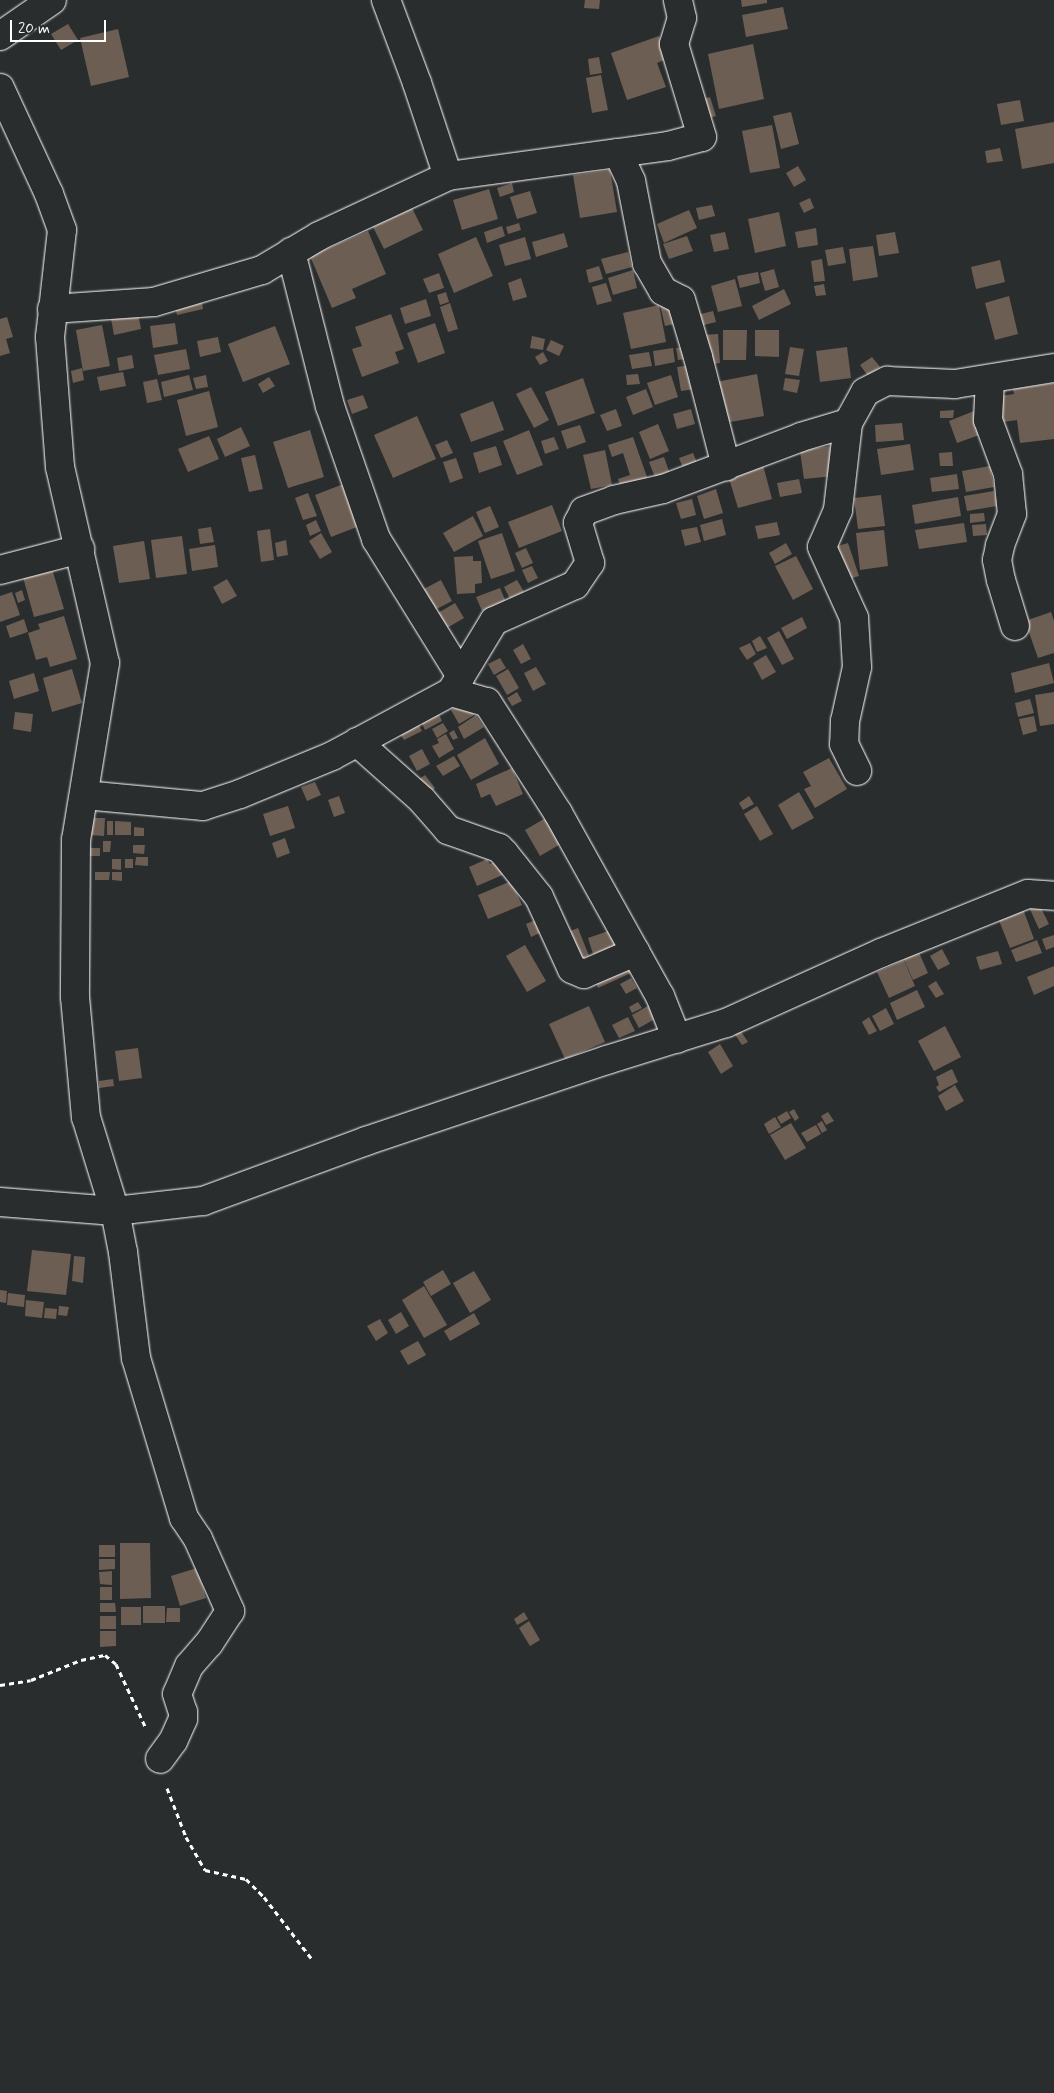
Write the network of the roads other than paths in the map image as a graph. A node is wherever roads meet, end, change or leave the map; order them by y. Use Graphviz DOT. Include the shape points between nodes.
graph roads {
  1 [pos="52,0"];
  2 [pos="386,0"];
  3 [pos="678,0"];
  4 [pos="2,30"];
  5 [pos="0,88"];
  6 [pos="618,153"];
  7 [pos="448,176"];
  8 [pos="291,252"];
  9 [pos="52,310"];
  10 [pos="1054,368"];
  11 [pos="990,380"];
  12 [pos="848,423"];
  13 [pos="726,466"];
  14 [pos="80,549"];
  15 [pos="0,570"];
  16 [pos="1015,626"];
  17 [pos="456,684"];
  18 [pos="356,742"];
  19 [pos="857,772"];
  20 [pos="84,794"];
  21 [pos="1054,896"];
  22 [pos="635,952"];
  23 [pos="677,1039"];
  24 [pos="0,1202"];
  25 [pos="116,1211"];
  26 [pos="160,1759"];
  1 -- 4 [label="street"];
  2 -- 7 [label="street"];
  3 -- 6 [label="street" via="682,18 674,44 702,137"];
  5 -- 9 [label="street" via="62,230"];
  6 -- 7 [label="street"];
  6 -- 13 [label="street" via="631,181 647,263 663,291 681,300"];
  7 -- 8 [label="street"];
  8 -- 9 [label="street" via="262,270 154,302"];
  8 -- 17 [label="street" via="330,406 376,539"];
  9 -- 14 [label="street" via="50,337 60,467"];
  10 -- 11 [label="street"];
  11 -- 12 [label="street" via="955,384 886,380 865,392"];
  11 -- 16 [label="street" via="988,420 1008,474 1012,514 998,560"];
  12 -- 13 [label="street"];
  12 -- 19 [label="street" via="838,510 822,547 854,618 857,667 845,721 844,744"];
  13 -- 17 [label="street" via="663,489 614,500 584,511 578,523 590,563 575,585 494,621"];
  14 -- 15 [label="street"];
  14 -- 20 [label="street" via="105,663"];
  17 -- 18 [label="street"];
  17 -- 22 [label="street" via="487,702 558,813"];
  18 -- 20 [label="street" via="332,756 202,806"];
  18 -- 22 [label="street" via="422,800 448,830 499,848 504,853 539,897 572,969 584,974"];
  20 -- 25 [label="street" via="76,840 75,997 86,1117"];
  21 -- 23 [label="street" via="1028,894 881,952 726,1023"];
  22 -- 23 [label="street" via="660,996"];
  23 -- 25 [label="street" via="366,1141 203,1201"];
  24 -- 25 [label="street"];
  25 -- 26 [label="street" via="136,1358 184,1518 198,1539 230,1611 189,1666 177,1694 183,1719"];
}
